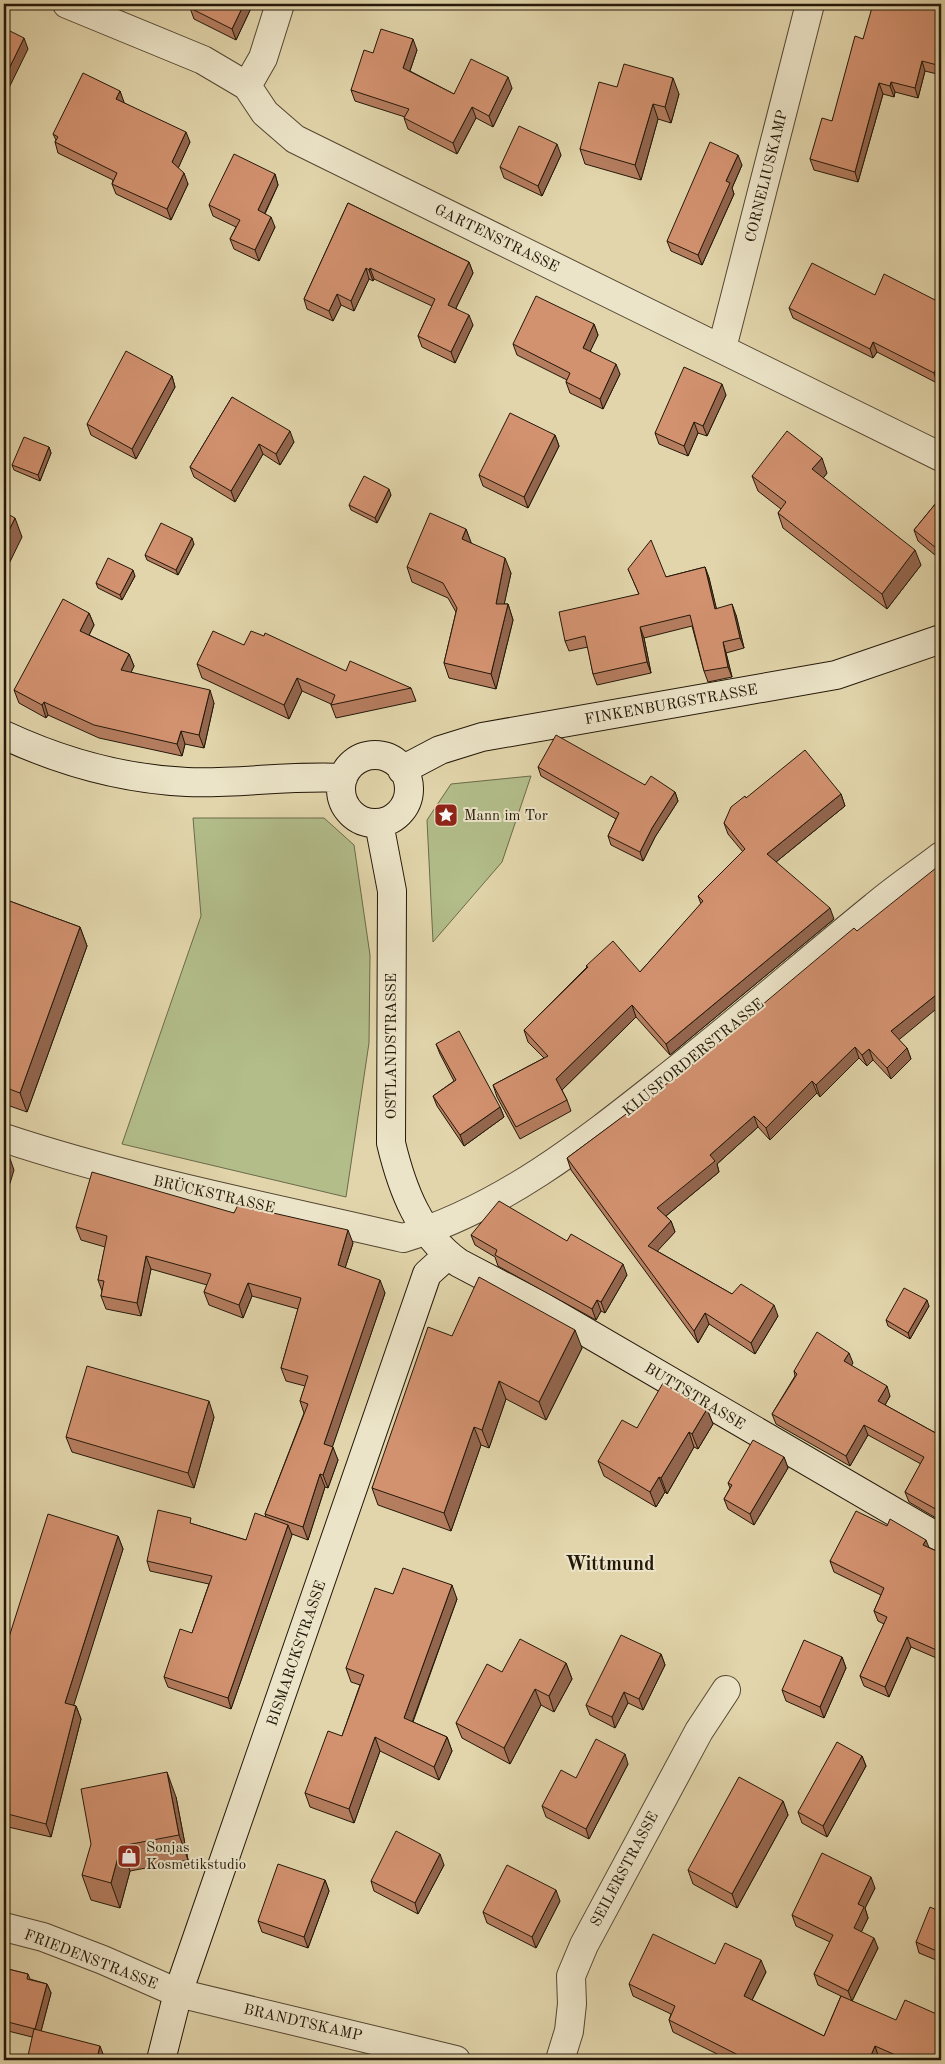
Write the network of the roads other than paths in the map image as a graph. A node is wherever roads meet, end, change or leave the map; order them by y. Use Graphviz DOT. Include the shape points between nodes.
graph roads {
  1 [pos="67,4"];
  2 [pos="280,4"];
  3 [pos="810,4"];
  4 [pos="247,86"];
  5 [pos="722,348"];
  6 [pos="941,457"];
  7 [pos="941,639"];
  8 [pos="4,735"];
  9 [pos="402,770"];
  10 [pos="343,778"];
  11 [pos="379,823"];
  12 [pos="941,856"];
  13 [pos="4,1138"];
  14 [pos="426,1231"];
  15 [pos="448,1255"];
  16 [pos="941,1539"];
  17 [pos="726,1690"];
  18 [pos="4,1927"];
  19 [pos="178,1993"];
  20 [pos="161,2060"];
  21 [pos="456,2060"];
  22 [pos="560,2060"];
  1 -- 4 [label="street, GARTENSTRASSE" via="203,60"];
  2 -- 4 [label="street" via="263,58"];
  3 -- 5 [label="street, CORNELIUSKAMP"];
  4 -- 5 [label="street, GARTENSTRASSE" via="264,113 295,139"];
  5 -- 6 [label="street, GARTENSTRASSE"];
  7 -- 9 [label="street, FINKENBURGSTRASSE" via="836,675 482,737 440,750"];
  8 -- 10 [label="street" via="89,768 134,777 187,782 304,776"];
  9 -- 10 [label="street" via="392,760 377,754 357,760"];
  9 -- 11 [label="street" via="409,783 406,801 392,819"];
  10 -- 11 [label="street" via="343,801 348,810 358,818"];
  11 -- 14 [label="street, OSTLANDSTRASSE" via="392,891 391,1143 399,1176"];
  12 -- 14 [label="street, KLUSFORDERSTRASSE" via="876,905 612,1121 510,1191"];
  13 -- 14 [label="street, BRÜCKSTRASSE" via="132,1176 403,1238"];
  14 -- 15 [label="street, OSTLANDSTRASSE"];
  15 -- 16 [label="street, BUTTSTRASSE" via="552,1312"];
  15 -- 19 [label="street, BISMARCKSTRASSE" via="427,1274"];
  17 -- 22 [label="street, SEILERSTRASSE" via="699,1732 584,1945 571,1976 569,2031"];
  18 -- 19 [label="street, FRIEDENSTRASSE" via="43,1937"];
  19 -- 20 [label="street, BISMARCKSTRASSE"];
  19 -- 21 [label="street, BRANDTSKAMP"];
}
